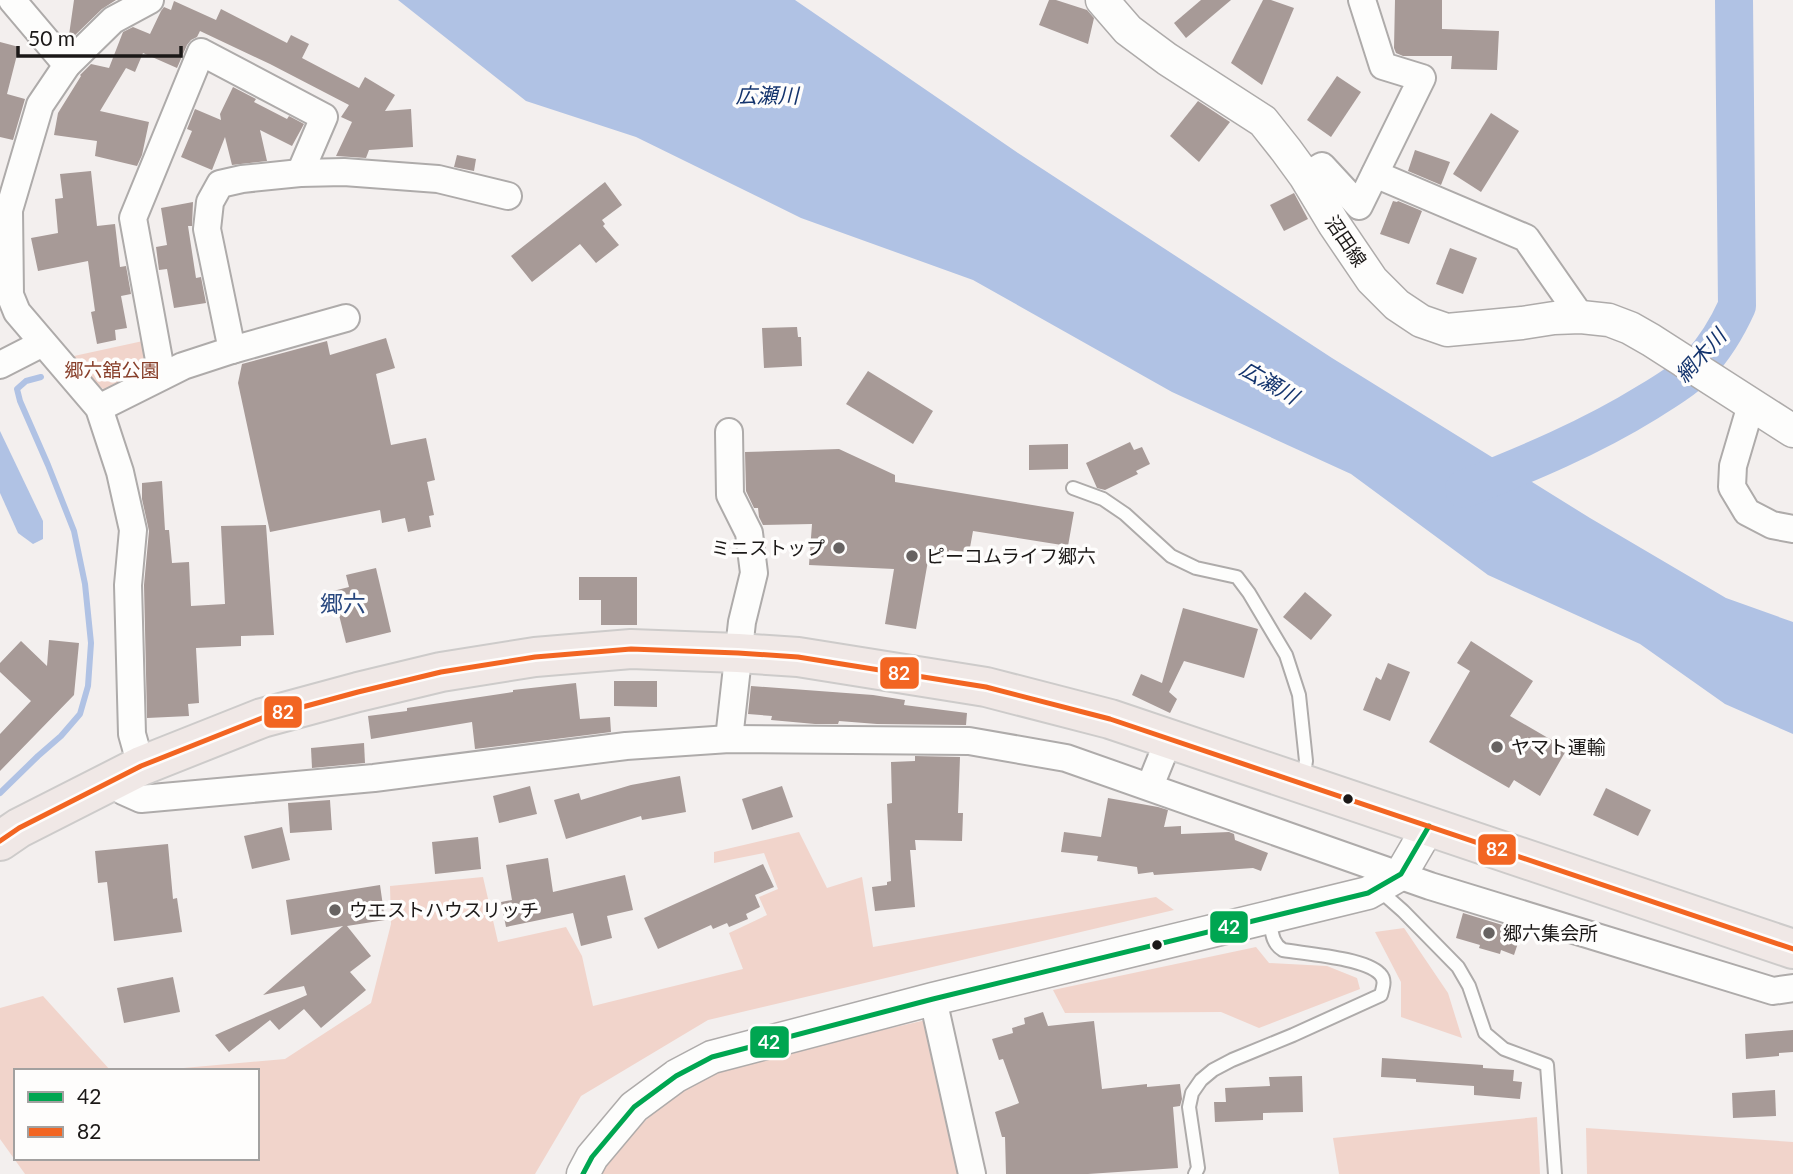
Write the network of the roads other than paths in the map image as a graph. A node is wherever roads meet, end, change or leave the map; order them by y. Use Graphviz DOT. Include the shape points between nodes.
graph roads {
  1 [pos="12,0"];
  2 [pos="150,0"];
  3 [pos="1101,0"];
  4 [pos="1362,0"];
  5 [pos="67,65"];
  6 [pos="300,173"];
  7 [pos="1375,174"];
  8 [pos="1305,176"];
  9 [pos="508,197"];
  10 [pos="1581,317"];
  11 [pos="346,318"];
  12 [pos="43,343"];
  13 [pos="232,350"];
  14 [pos="0,365"];
  15 [pos="162,376"];
  16 [pos="1751,405"];
  17 [pos="99,408"];
  18 [pos="729,432"];
  19 [pos="1793,432"];
  20 [pos="1073,488"];
  21 [pos="1793,529"];
  22 [pos="738,653"];
  23 [pos="729,739"];
  24 [pos="1169,739"];
  25 [pos="125,774"];
  26 [pos="1302,783"];
  27 [pos="1150,786"];
  28 [pos="1429,826"];
  29 [pos="0,841"];
  30 [pos="1389,881"];
  31 [pos="1269,917"];
  32 [pos="1793,949"];
  33 [pos="1793,988"];
  34 [pos="933,999"];
  35 [pos="583,1174"];
  36 [pos="971,1174"];
  37 [pos="1195,1174"];
  38 [pos="1555,1174"];
  1 -- 5 [label="street"];
  2 -- 5 [label="street" via="113,20"];
  3 -- 8 [label="street, 沼田線" via="1128,30 1157,52 1263,121"];
  4 -- 7 [label="street" via="1382,66 1422,78"];
  5 -- 12 [label="street" via="40,105 9,209 10,295 17,312"];
  6 -- 9 [label="street" via="438,179"];
  6 -- 13 [label="street" via="220,184 210,202 207,229"];
  6 -- 15 [label="street" via="324,117 201,52 133,218"];
  7 -- 8 [label="street" via="1359,206 1322,166"];
  7 -- 10 [label="street" via="1526,238"];
  8 -- 10 [label="street, 沼田線" via="1372,280 1421,321 1447,330"];
  10 -- 16 [label="street, 沼田線" via="1630,328"];
  11 -- 13 [label="street"];
  12 -- 14 [label="street"];
  12 -- 17 [label="street"];
  13 -- 15 [label="street"];
  15 -- 17 [label="street"];
  16 -- 19 [label="street, 沼田線"];
  16 -- 21 [label="street" via="1733,466 1732,486 1747,512 1772,525"];
  17 -- 25 [label="street" via="133,530 128,585 132,734"];
  18 -- 22 [label="street" via="730,495 749,533 754,573"];
  20 -- 26 [label="lane" via="1114,506 1171,556 1196,568 1237,577 1286,655 1299,695 1306,761"];
  22 -- 23 [label="street"];
  22 -- 24 [label="main road" via="798,657 986,687"];
  22 -- 25 [label="main road" via="631,649 535,657 441,672 262,718"];
  23 -- 25 [label="street" via="141,799"];
  23 -- 27 [label="street" via="969,741 1066,758"];
  24 -- 26 [label="main road"];
  24 -- 27 [label="street"];
  25 -- 29 [label="main road"];
  26 -- 28 [label="main road"];
  27 -- 30 [label="street" via="1325,849"];
  28 -- 30 [label="street"];
  28 -- 32 [label="main road"];
  30 -- 31 [label="street" via="1368,893"];
  30 -- 33 [label="street" via="1430,886 1773,991"];
  30 -- 38 [label="lane" via="1403,911 1458,967 1485,1033 1504,1049 1547,1065"];
  31 -- 34 [label="street"];
  31 -- 37 [label="lane" via="1278,947 1364,963 1381,975 1381,995 1233,1060 1200,1080 1189,1107 1198,1168"];
  34 -- 35 [label="street" via="712,1057 634,1107"];
  34 -- 36 [label="street"];
}
